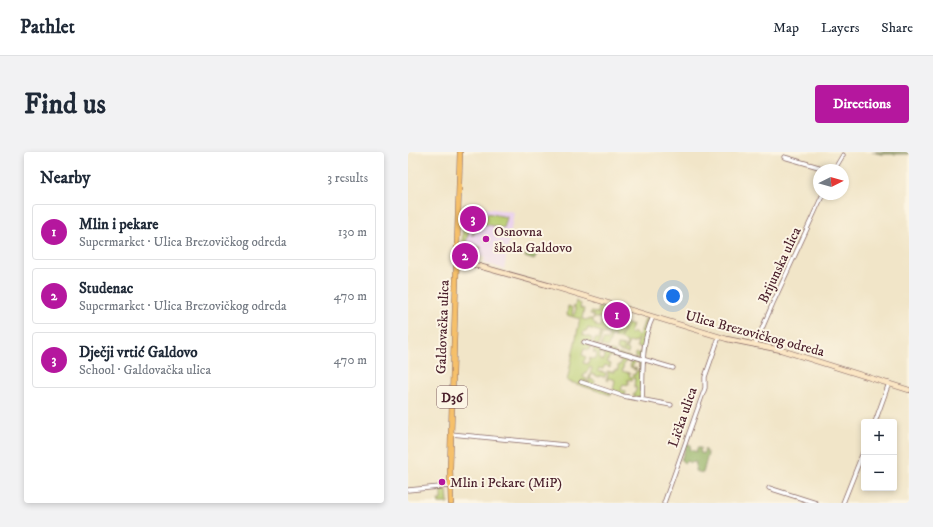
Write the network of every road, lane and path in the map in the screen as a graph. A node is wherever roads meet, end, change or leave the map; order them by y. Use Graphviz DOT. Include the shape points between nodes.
graph roads {
  1 [pos="460,152"];
  2 [pos="843,155"];
  3 [pos="784,157"];
  4 [pos="838,164"];
  5 [pos="813,165"];
  6 [pos="821,200"];
  7 [pos="457,260"];
  8 [pos="653,317"];
  9 [pos="719,337"];
  10 [pos="584,342"];
  11 [pos="755,345"];
  12 [pos="644,360"];
  13 [pos="673,368"];
  14 [pos="580,382"];
  15 [pos="889,383"];
  16 [pos="909,390"];
  17 [pos="642,399"];
  18 [pos="670,405"];
  19 [pos="875,419"];
  20 [pos="451,434"];
  21 [pos="565,444"];
  22 [pos="862,455"];
  23 [pos="450,486"];
  24 [pos="769,488"];
  25 [pos="408,490"];
  26 [pos="451,503"];
  27 [pos="664,503"];
  28 [pos="816,503"];
  29 [pos="843,503"];
  1 -- 7 [label="main road, Galdovačka ulica / D36"];
  2 -- 4 [label="street"];
  3 -- 5 [label="street"];
  6 -- 11 [label="street, Brijunska ulica"];
  7 -- 8 [label="main road, Ulica Brezovičkog odreda"];
  7 -- 20 [label="main road, Galdovačka ulica / D36"];
  8 -- 9 [label="main road, Ulica Brezovičkog odreda"];
  8 -- 12 [label="street" via="646,333"];
  9 -- 11 [label="main road, Ulica Brezovičkog odreda"];
  9 -- 27 [label="street, Lička ulica"];
  10 -- 12 [label="street"];
  11 -- 15 [label="main road, Ulica Brezovičkog odreda" via="782,350"];
  12 -- 13 [label="street"];
  12 -- 17 [label="street"];
  14 -- 17 [label="street" via="623,396"];
  15 -- 16 [label="main road, Ulica Brezovičkog odreda"];
  15 -- 19 [label="street"];
  17 -- 18 [label="street"];
  20 -- 21 [label="street"];
  20 -- 23 [label="main road, Galdovačka ulica / D36"];
  22 -- 29 [label="street"];
  23 -- 25 [label="street"];
  23 -- 26 [label="main road, Galdovačka ulica / D36"];
  24 -- 28 [label="street"];
}
